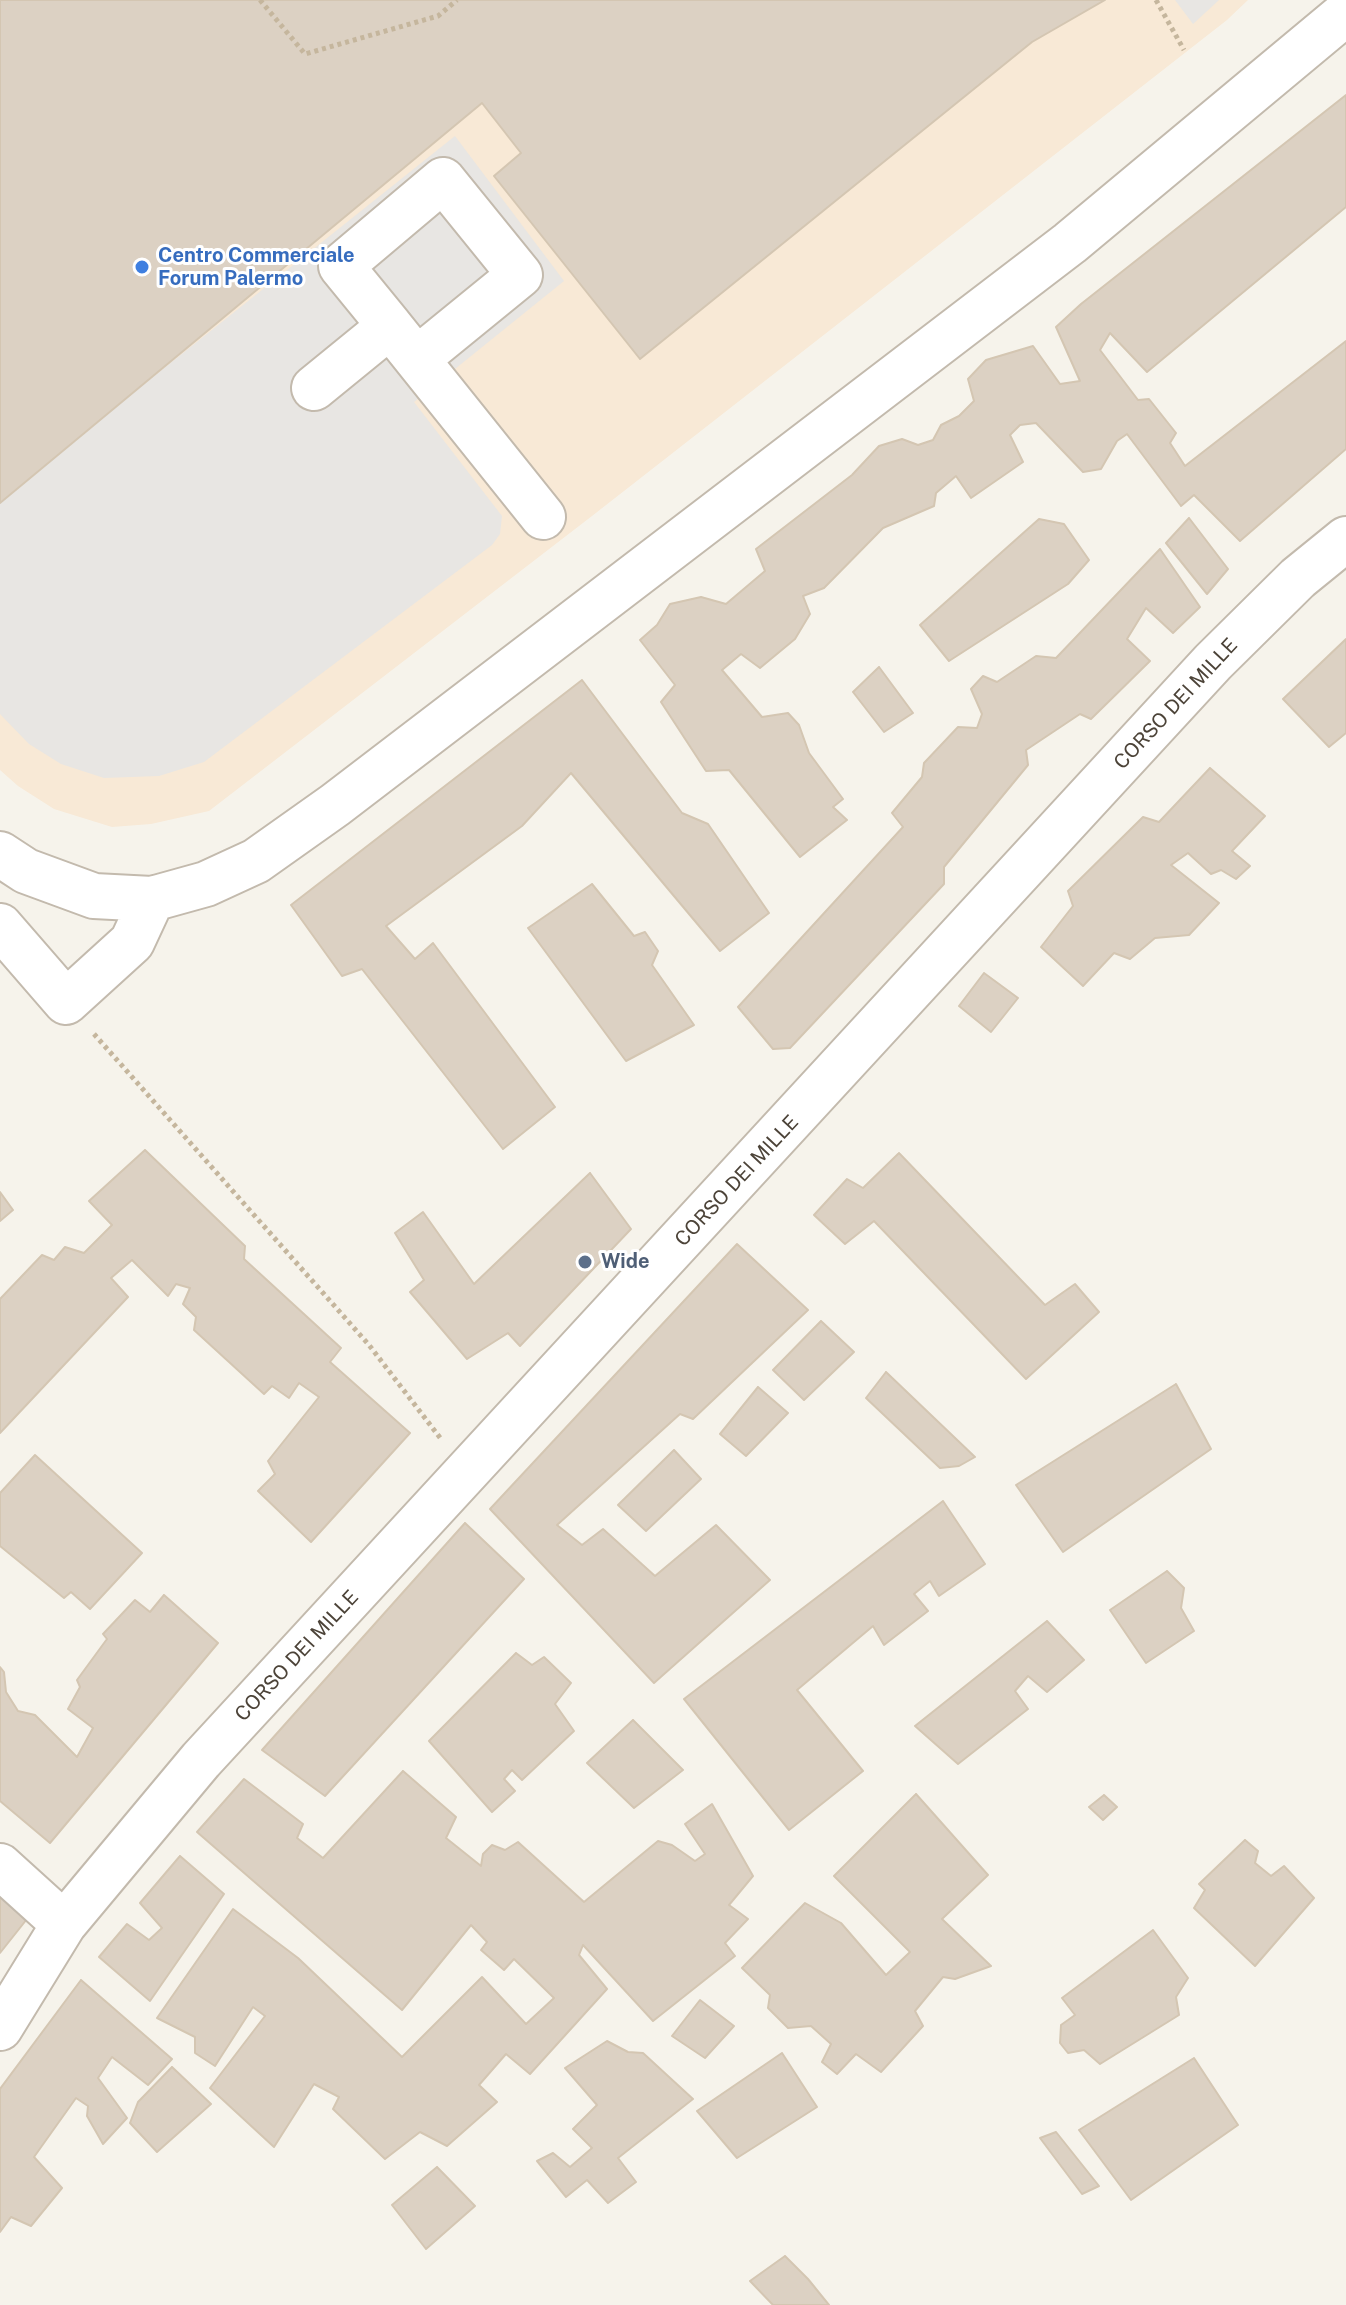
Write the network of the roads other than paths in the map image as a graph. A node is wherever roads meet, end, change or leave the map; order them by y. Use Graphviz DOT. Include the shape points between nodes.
graph roads {
  1 [pos="1346,13"];
  2 [pos="390,326"];
  3 [pos="417,359"];
  4 [pos="314,388"];
  5 [pos="543,517"];
  6 [pos="1346,539"];
  7 [pos="0,854"];
  8 [pos="152,899"];
  9 [pos="0,926"];
  10 [pos="0,1866"];
  11 [pos="64,1924"];
  12 [pos="0,2028"];
  1 -- 8 [label="street" via="1070,243 335,805 256,861 206,884"];
  2 -- 3 [label="street"];
  2 -- 3 [label="street" via="341,266 443,180 520,275"];
  2 -- 4 [label="street"];
  3 -- 5 [label="street"];
  6 -- 11 [label="street, CORSO DEI MILLE" via="1213,662 201,1760"];
  7 -- 8 [label="street" via="26,871 94,896"];
  8 -- 9 [label="street" via="132,942 66,1002"];
  10 -- 11 [label="street"];
  11 -- 12 [label="street, CORSO DEI MILLE"];
}
